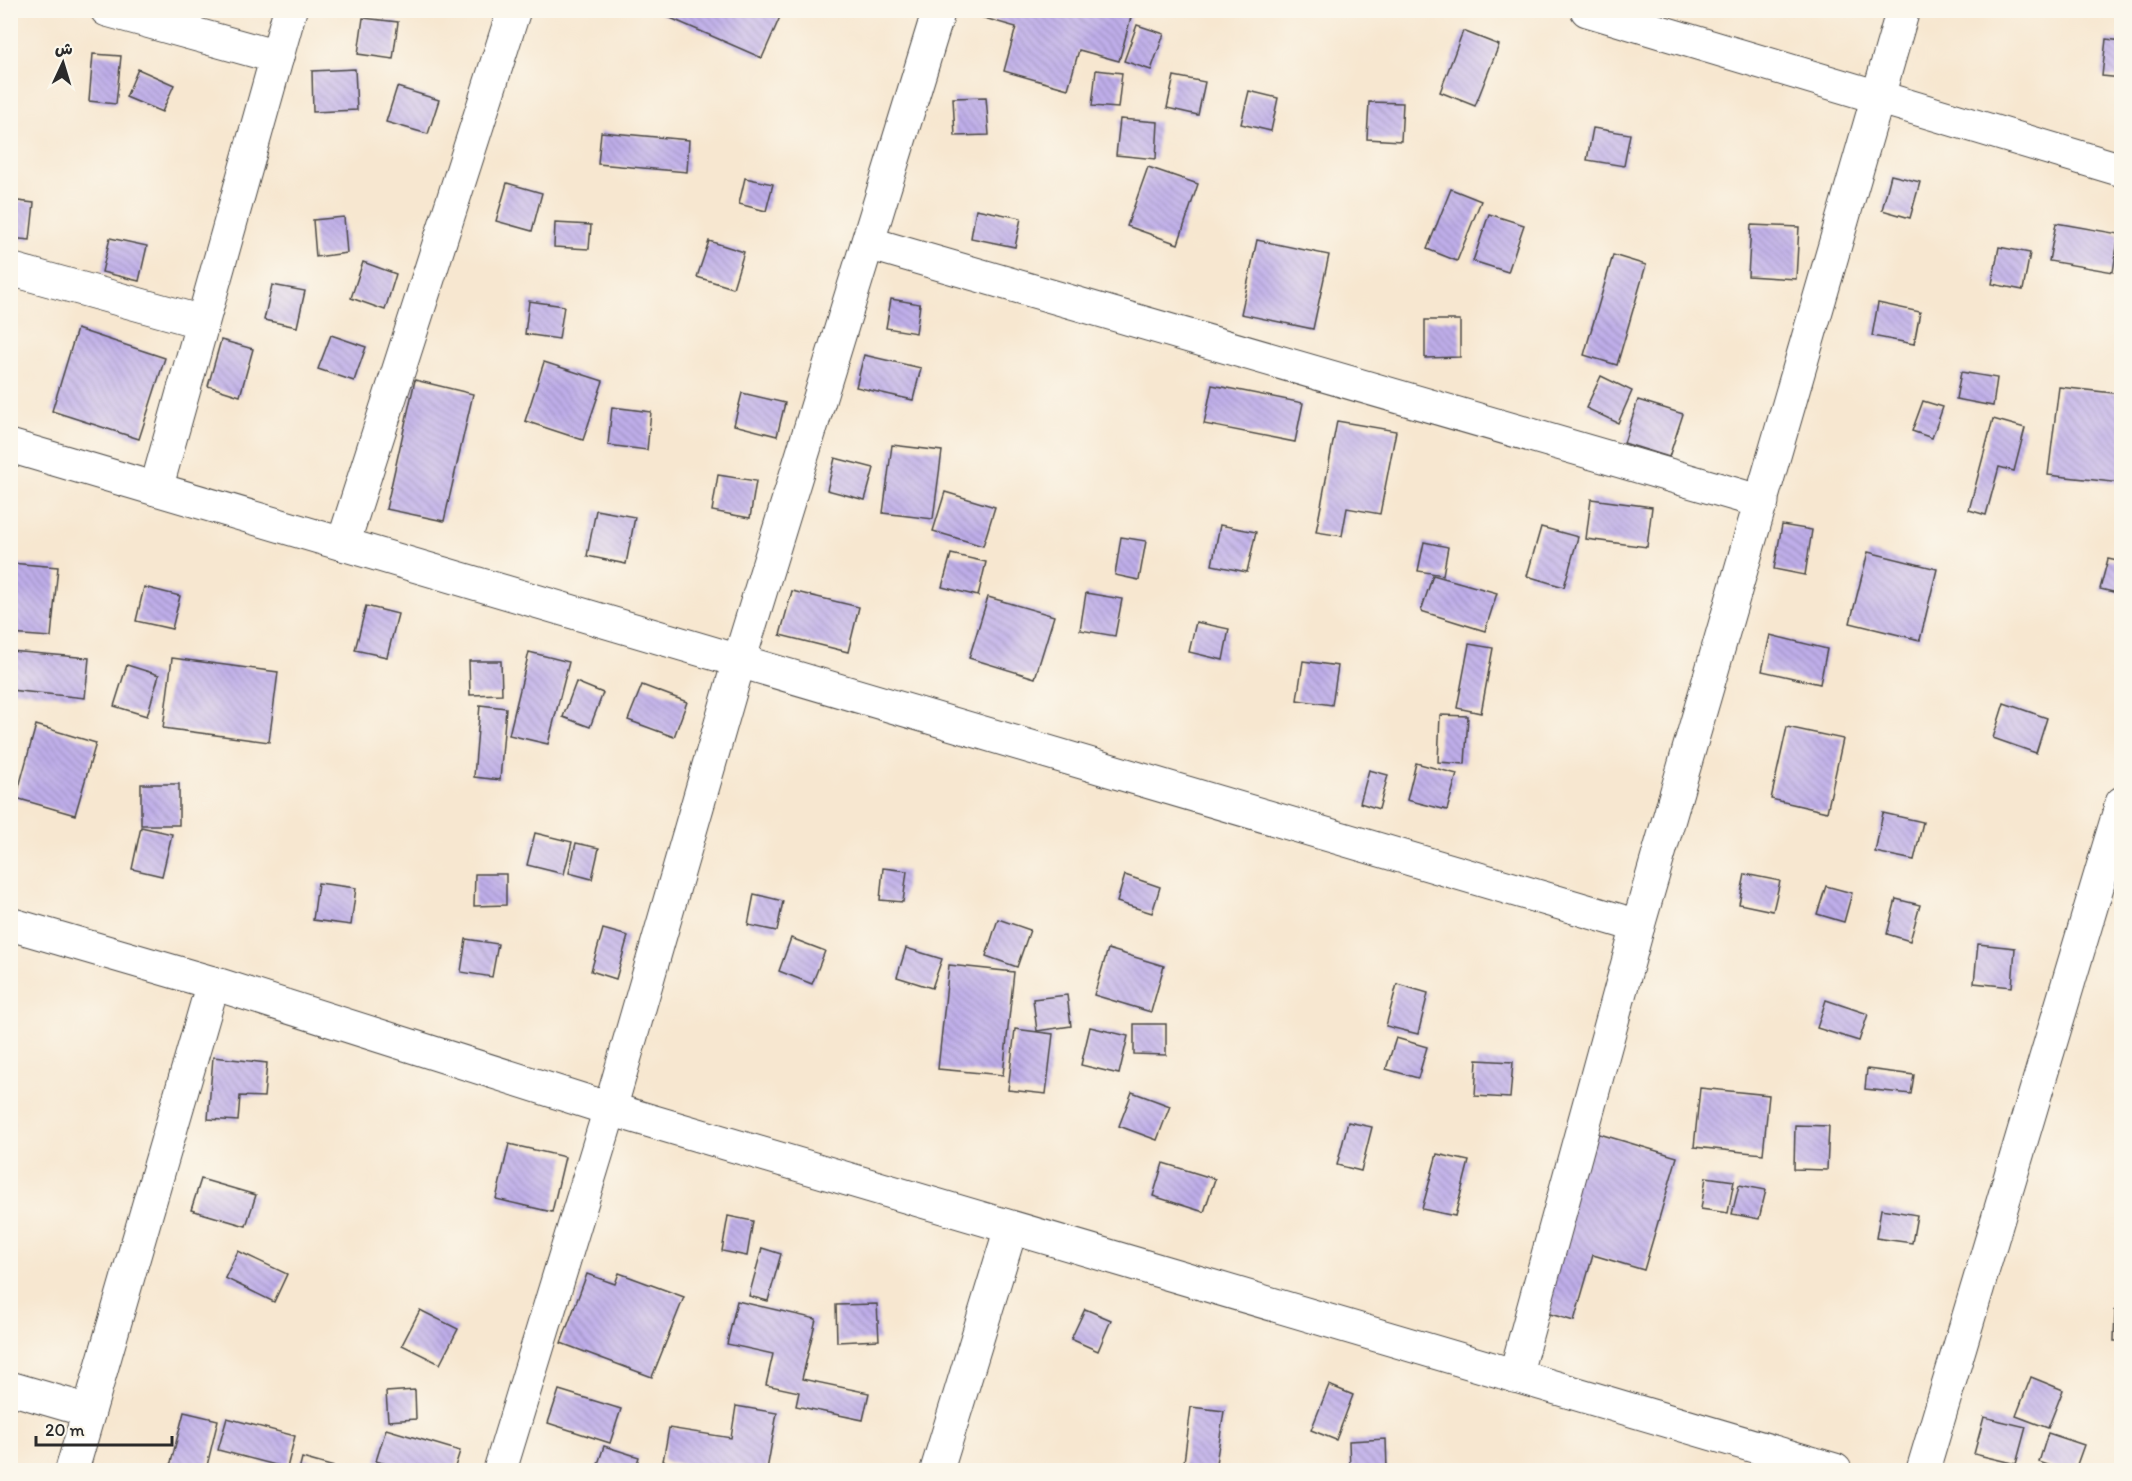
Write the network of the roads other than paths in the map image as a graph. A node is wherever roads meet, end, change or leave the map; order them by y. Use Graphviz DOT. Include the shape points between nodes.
graph roads {
  1 [pos="107,10"];
  2 [pos="290,10"];
  3 [pos="514,10"];
  4 [pos="939,10"];
  5 [pos="1587,10"];
  6 [pos="1903,10"];
  7 [pos="277,57"];
  8 [pos="1878,98"];
  9 [pos="2121,170"];
  10 [pos="868,243"];
  11 [pos="10,269"];
  12 [pos="202,322"];
  13 [pos="10,446"];
  14 [pos="156,489"];
  15 [pos="1762,502"];
  16 [pos="343,544"];
  17 [pos="739,661"];
  18 [pos="2121,803"];
  19 [pos="10,924"];
  20 [pos="1638,926"];
  21 [pos="213,983"];
  22 [pos="610,1109"];
  23 [pos="1011,1228"];
  24 [pos="1515,1376"];
  25 [pos="10,1388"];
  26 [pos="89,1411"];
  27 [pos="72,1470"];
  28 [pos="500,1470"];
  29 [pos="937,1470"];
  30 [pos="1835,1470"];
  31 [pos="1923,1470"];
  1 -- 7 [label="street"];
  2 -- 7 [label="street"];
  3 -- 16 [label="street"];
  4 -- 10 [label="street"];
  5 -- 8 [label="street"];
  6 -- 8 [label="street"];
  7 -- 12 [label="street"];
  8 -- 9 [label="street"];
  8 -- 15 [label="street"];
  10 -- 15 [label="street"];
  10 -- 17 [label="street"];
  11 -- 12 [label="street"];
  12 -- 14 [label="street"];
  13 -- 14 [label="street"];
  14 -- 16 [label="street"];
  15 -- 20 [label="street"];
  16 -- 17 [label="street"];
  17 -- 20 [label="street"];
  17 -- 22 [label="street"];
  18 -- 31 [label="street"];
  19 -- 21 [label="street"];
  20 -- 24 [label="street"];
  21 -- 22 [label="street"];
  21 -- 26 [label="street"];
  22 -- 23 [label="street"];
  22 -- 28 [label="street"];
  23 -- 24 [label="street"];
  23 -- 29 [label="street"];
  24 -- 30 [label="street"];
  25 -- 26 [label="street"];
  26 -- 27 [label="street"];
}
